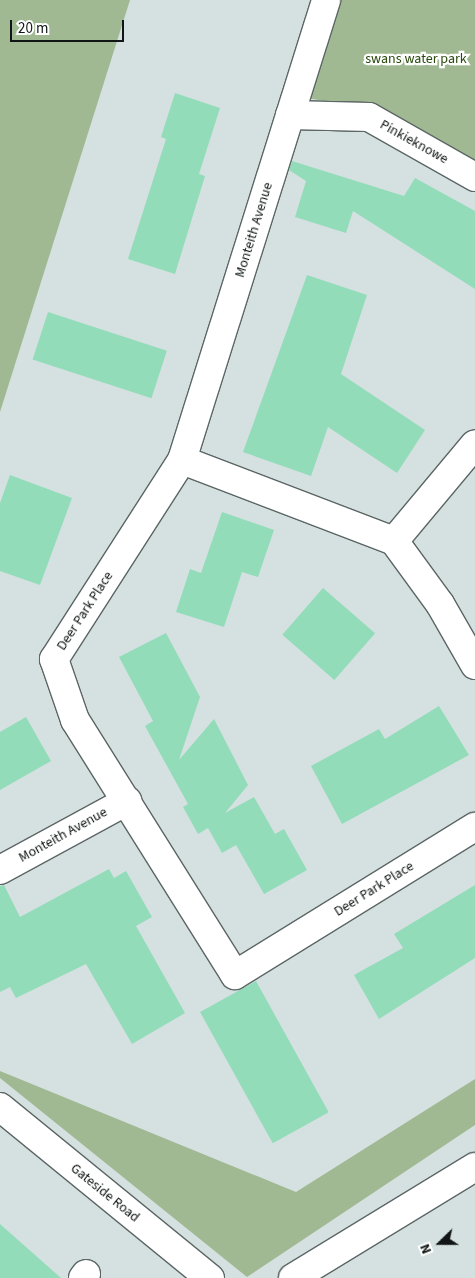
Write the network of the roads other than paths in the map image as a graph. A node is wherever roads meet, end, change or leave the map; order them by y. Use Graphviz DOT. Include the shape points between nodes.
graph roads {
  1 [pos="326,0"];
  2 [pos="290,115"];
  3 [pos="475,177"];
  4 [pos="475,444"];
  5 [pos="182,460"];
  6 [pos="394,541"];
  7 [pos="475,665"];
  8 [pos="127,801"];
  9 [pos="475,827"];
  10 [pos="0,870"];
  11 [pos="0,1107"];
  12 [pos="475,1167"];
  13 [pos="210,1278"];
  14 [pos="293,1278"];
  1 -- 2 [label="street, Monteith Avenue"];
  2 -- 3 [label="street, Pinkieknowe" via="369,117"];
  2 -- 5 [label="street, Monteith Avenue"];
  4 -- 6 [label="street"];
  5 -- 6 [label="street"];
  5 -- 8 [label="street, Deer Park Place" via="54,660 75,720"];
  6 -- 7 [label="street" via="440,604"];
  8 -- 9 [label="street, Deer Park Place" via="235,975"];
  8 -- 10 [label="street, Monteith Avenue"];
  11 -- 13 [label="street, Gateside Road"];
  12 -- 14 [label="street"];
}
